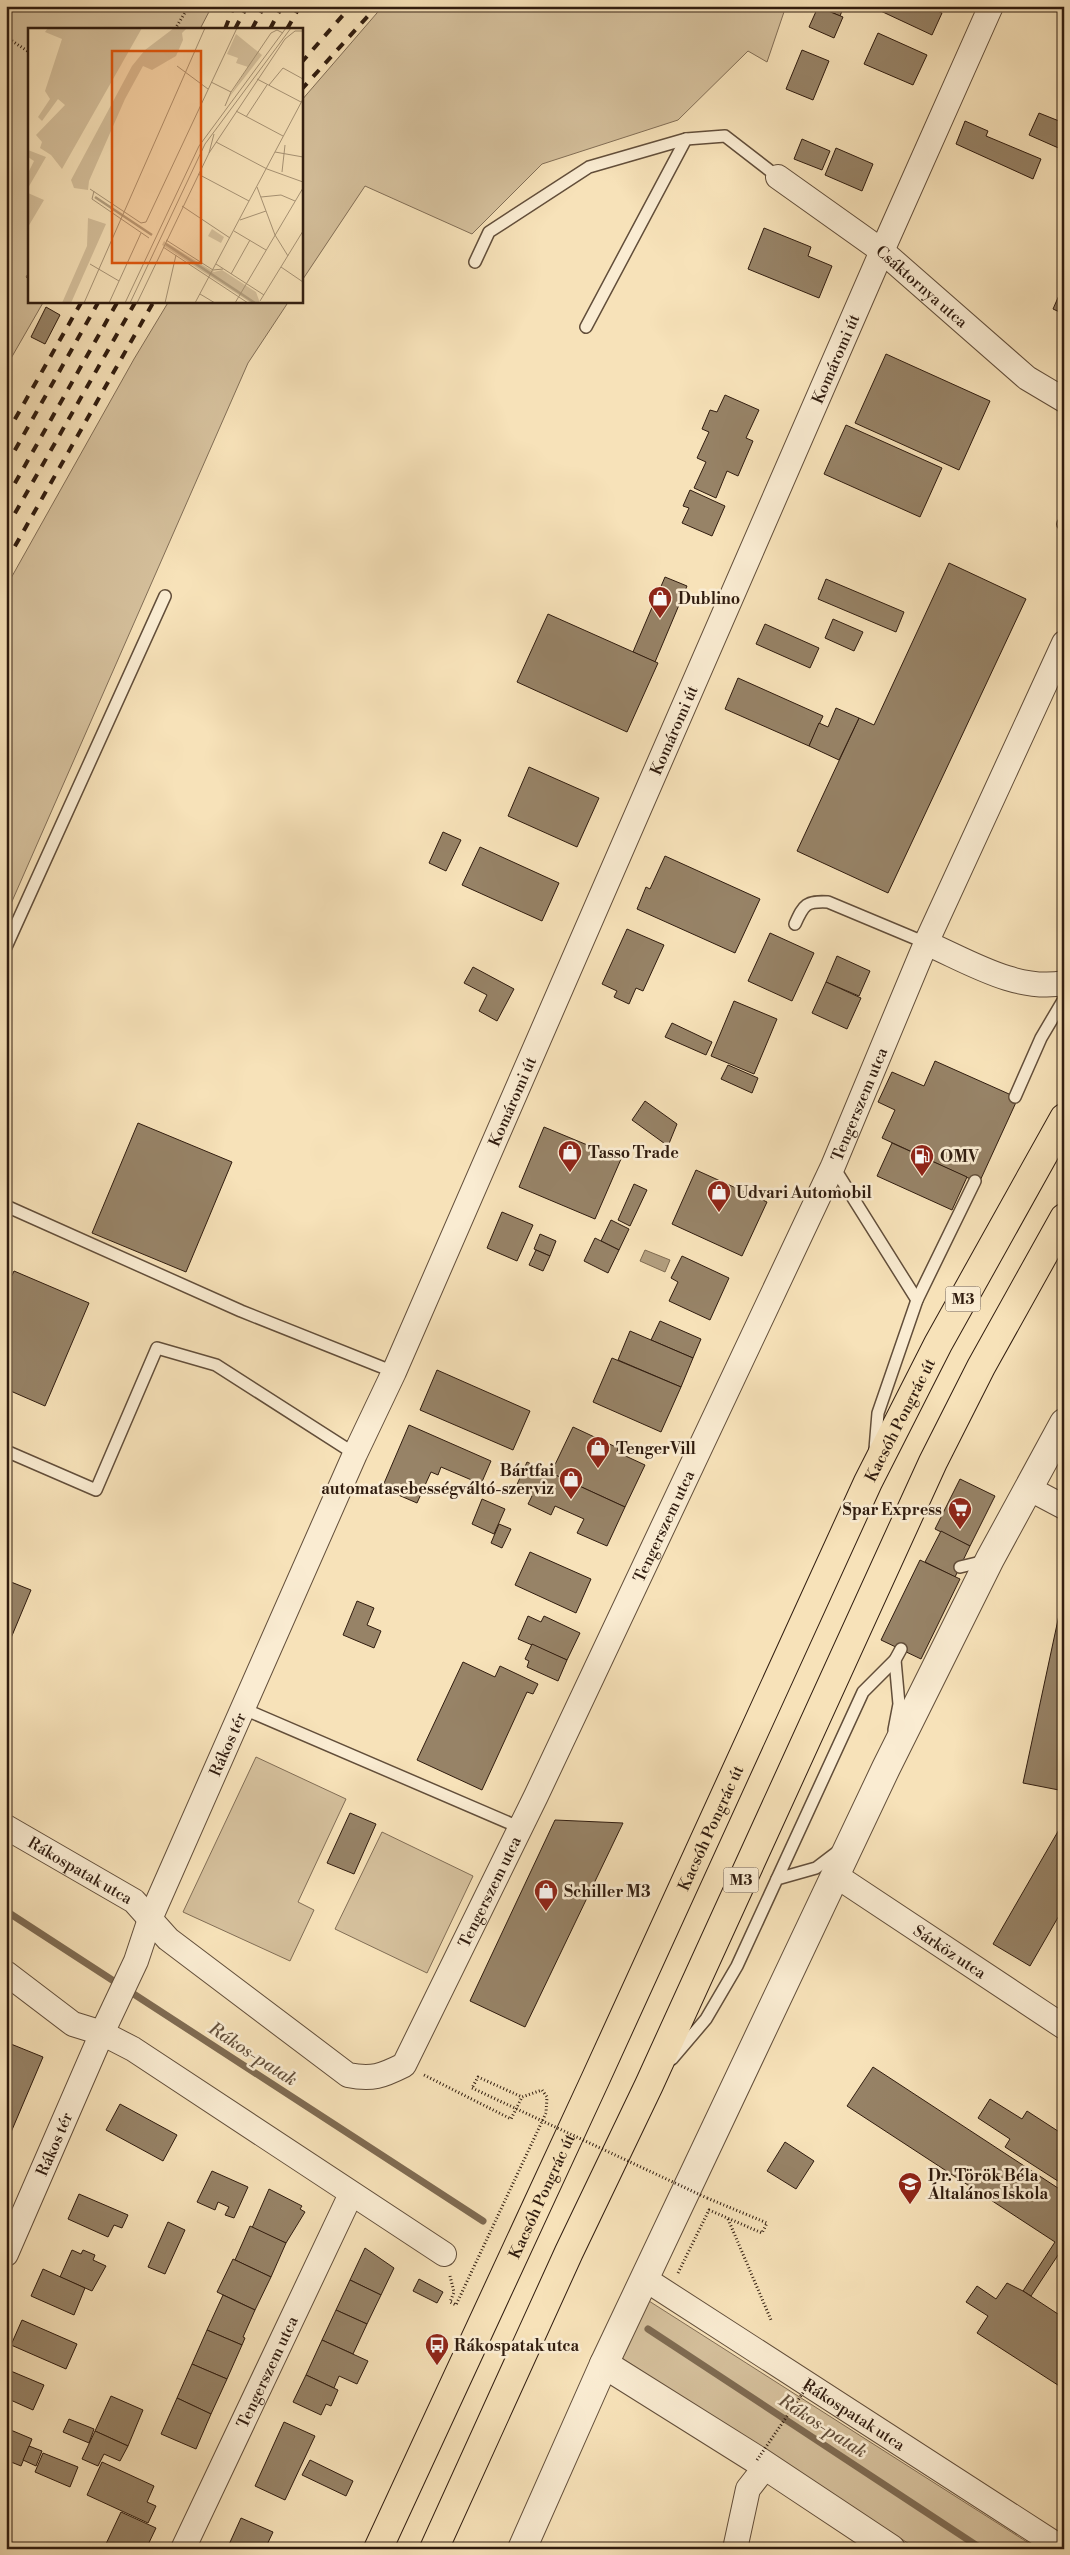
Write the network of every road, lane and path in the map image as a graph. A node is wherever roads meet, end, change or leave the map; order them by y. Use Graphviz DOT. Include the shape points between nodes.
graph roads {
  1 [pos="189,6"];
  2 [pos="991,6"];
  3 [pos="176,28"];
  4 [pos="6,37"];
  5 [pos="28,51"];
  6 [pos="686,139"];
  7 [pos="778,177"];
  8 [pos="882,251"];
  9 [pos="475,262"];
  10 [pos="586,327"];
  11 [pos="1064,400"];
  12 [pos="165,596"];
  13 [pos="1064,642"];
  14 [pos="795,924"];
  15 [pos="926,943"];
  16 [pos="6,947"];
  17 [pos="1064,983"];
  18 [pos="1064,999"];
  19 [pos="1015,1097"];
  20 [pos="1064,1118"];
  21 [pos="833,1166"];
  22 [pos="975,1181"];
  23 [pos="6,1206"];
  24 [pos="1064,1218"];
  25 [pos="917,1300"];
  26 [pos="394,1372"];
  27 [pos="1064,1423"];
  28 [pos="6,1451"];
  29 [pos="355,1454"];
  30 [pos="868,1482"];
  31 [pos="1028,1488"];
  32 [pos="1064,1507"];
  33 [pos="990,1560"];
  34 [pos="960,1567"];
  35 [pos="901,1649"];
  36 [pos="895,1660"];
  37 [pos="244,1710"];
  38 [pos="886,1768"];
  39 [pos="6,1827"];
  40 [pos="520,1828"];
  41 [pos="852,1839"];
  42 [pos="835,1875"];
  43 [pos="777,1879"];
  44 [pos="150,1919"];
  45 [pos="6,1973"];
  46 [pos="1064,2027"];
  47 [pos="102,2033"];
  48 [pos="404,2065"];
  49 [pos="649,2084"];
  50 [pos="522,2097"];
  51 [pos="351,2194"];
  52 [pos="728,2219"];
  53 [pos="6,2254"];
  54 [pos="444,2254"];
  55 [pos="654,2285"];
  56 [pos="771,2320"];
  57 [pos="604,2364"];
  58 [pos="810,2384"];
  59 [pos="762,2463"];
  60 [pos="183,2549"];
  61 [pos="378,2549"];
  62 [pos="434,2549"];
  63 [pos="522,2549"];
  64 [pos="735,2549"];
  65 [pos="891,2549"];
  66 [pos="1063,2549"];
  1 -- 3 [label="path"];
  2 -- 8 [label="street, Komáromi út"];
  4 -- 5 [label="path"];
  6 -- 7 [label="lane" via="725,136"];
  6 -- 9 [label="lane" via="589,167 489,232"];
  6 -- 10 [label="lane"];
  7 -- 8 [label="street, Csáktornya utca"];
  8 -- 11 [label="street, Csáktornya utca" via="1027,378"];
  8 -- 26 [label="street, Komáromi út"];
  12 -- 16 [label="lane"];
  13 -- 15 [label="street, Tengerszem utca"];
  14 -- 15 [label="lane" via="802,907 812,901 828,902"];
  15 -- 17 [label="street" via="1019,982 1038,985"];
  15 -- 21 [label="street, Tengerszem utca"];
  18 -- 19 [label="lane" via="1041,1038"];
  20 -- 30 [label="main road, Kacsóh Pongrác út / M3" via="938,1344"];
  21 -- 25 [label="lane"];
  21 -- 40 [label="street, Tengerszem utca"];
  22 -- 25 [label="lane"];
  23 -- 26 [label="lane" via="240,1311"];
  24 -- 49 [label="main road, M3" via="981,1367 933,1462"];
  25 -- 30 [label="lane" via="878,1413"];
  26 -- 29 [label="street, Komáromi út"];
  27 -- 31 [label="street"];
  28 -- 29 [label="lane" via="96,1490 157,1348 216,1365"];
  29 -- 37 [label="street, Rákos tér"];
  30 -- 61 [label="main road, Kacsóh Pongrác út / M3"];
  31 -- 32 [label="street"];
  31 -- 33 [label="street"];
  33 -- 34 [label="lane"];
  33 -- 38 [label="street"];
  35 -- 36 [label="lane"];
  36 -- 38 [label="lane" via="899,1704"];
  36 -- 43 [label="lane" via="863,1692"];
  37 -- 40 [label="lane"];
  37 -- 44 [label="street, Rákos tér"];
  38 -- 41 [label="street"];
  39 -- 44 [label="street, Rákospatak utca" via="134,1901"];
  40 -- 48 [label="street, Tengerszem utca"];
  41 -- 42 [label="street"];
  41 -- 43 [label="lane" via="816,1868"];
  42 -- 46 [label="street, Sárköz utca"];
  42 -- 55 [label="street"];
  43 -- 49 [label="lane" via="737,1966 706,2019"];
  44 -- 47 [label="street, Rákos tér" via="136,1962"];
  44 -- 48 [label="street" via="168,1939 348,2075 366,2079"];
  45 -- 47 [label="street" via="73,2024"];
  47 -- 51 [label="street" via="133,2049"];
  47 -- 53 [label="street, Rákos tér"];
  48 -- 50 [label="path" via="511,2119"];
  49 -- 62 [label="main road, M3"];
  50 -- 52 [label="path, bridge" via="478,2077 472,2088 766,2223 762,2233"];
  50 -- 54 [label="path" via="542,2090 547,2098 546,2112 456,2304 450,2302 454,2292"];
  51 -- 54 [label="street"];
  51 -- 60 [label="street, Tengerszem utca"];
  52 -- 55 [label="path" via="709,2210 676,2277"];
  52 -- 56 [label="path"];
  55 -- 57 [label="street"];
  55 -- 58 [label="street, Rákospatak utca"];
  57 -- 59 [label="street"];
  57 -- 63 [label="street"];
  58 -- 59 [label="path, bridge"];
  58 -- 66 [label="street, Rákospatak utca"];
  59 -- 64 [label="street" via="748,2490"];
  59 -- 65 [label="street"];
}
